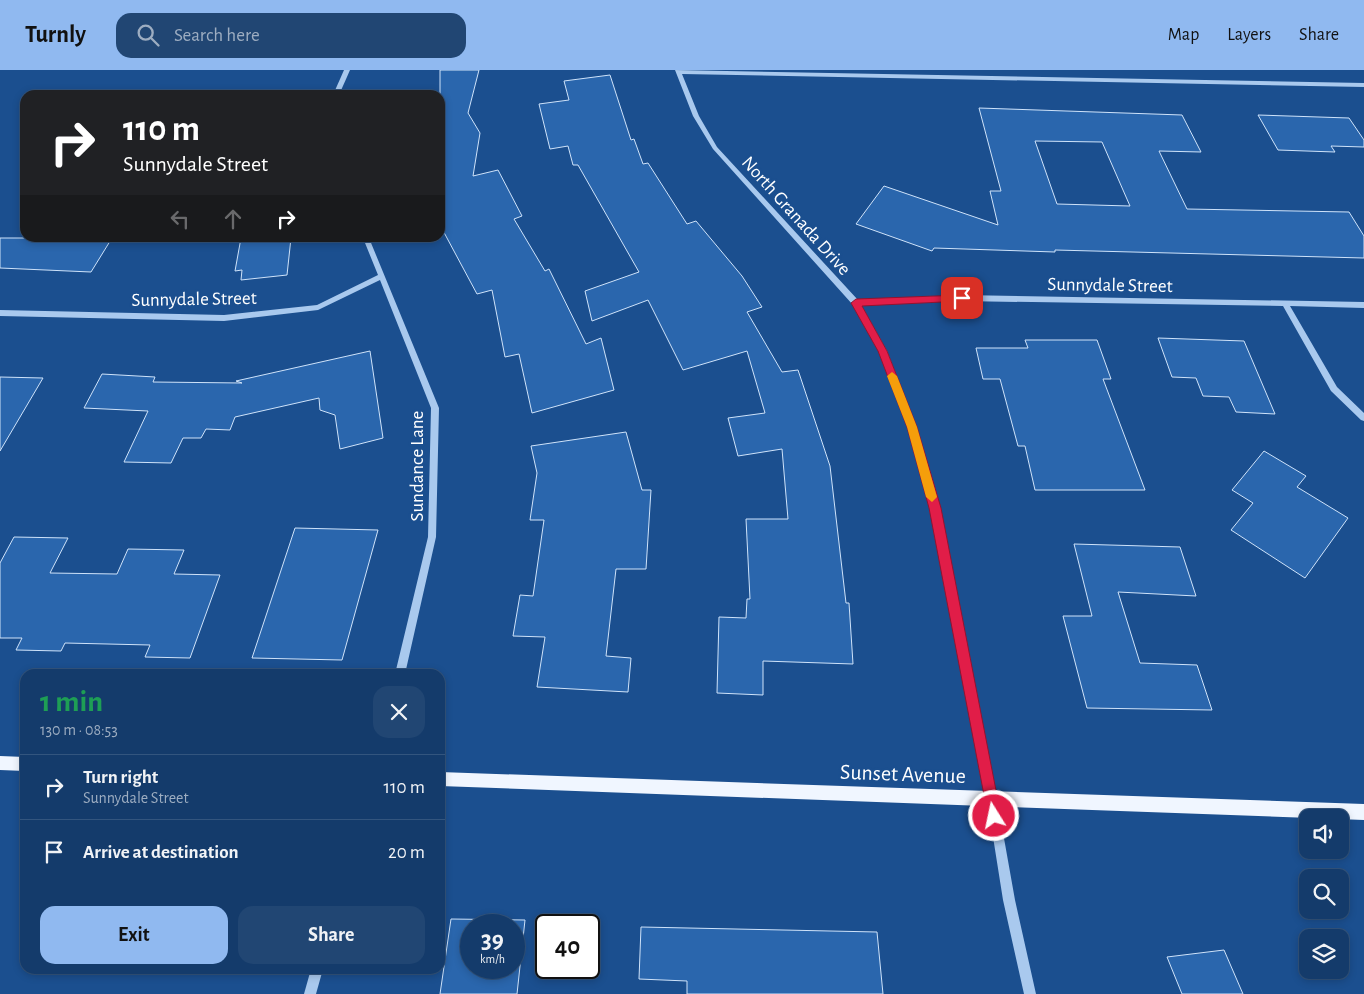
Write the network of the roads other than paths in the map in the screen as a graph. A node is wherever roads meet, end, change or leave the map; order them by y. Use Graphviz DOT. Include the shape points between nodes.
graph roads {
  1 [pos="347,70"];
  2 [pos="679,71"];
  3 [pos="1364,85"];
  4 [pos="338,90"];
  5 [pos="368,242"];
  6 [pos="382,276"];
  7 [pos="856,303"];
  8 [pos="1285,304"];
  9 [pos="1364,305"];
  10 [pos="0,313"];
  11 [pos="1364,418"];
  12 [pos="401,669"];
  13 [pos="0,763"];
  14 [pos="20,764"];
  15 [pos="445,780"];
  16 [pos="992,799"];
  17 [pos="1364,812"];
  18 [pos="316,974"];
  19 [pos="310,994"];
  20 [pos="1030,994"];
  1 -- 4 [label="street"];
  2 -- 3 [label="street"];
  2 -- 7 [label="street, North Granada Drive" via="696,116 715,148"];
  5 -- 6 [label="street, Sundance Lane"];
  6 -- 10 [label="street, Sunnydale Street" via="318,307 224,318"];
  6 -- 12 [label="street, Sundance Lane" via="435,408 432,537"];
  7 -- 8 [label="street, Sunnydale Street" via="962,298"];
  7 -- 16 [label="street, North Granada Drive" via="882,351 912,427 935,508"];
  8 -- 9 [label="street, Sunnydale Street"];
  8 -- 11 [label="street" via="1334,389"];
  13 -- 14 [label="main road"];
  15 -- 16 [label="main road, Sunset Avenue"];
  16 -- 17 [label="main road, Sunset Avenue"];
  16 -- 20 [label="street, North Granada Drive" via="1008,900"];
  18 -- 19 [label="street"];
}
